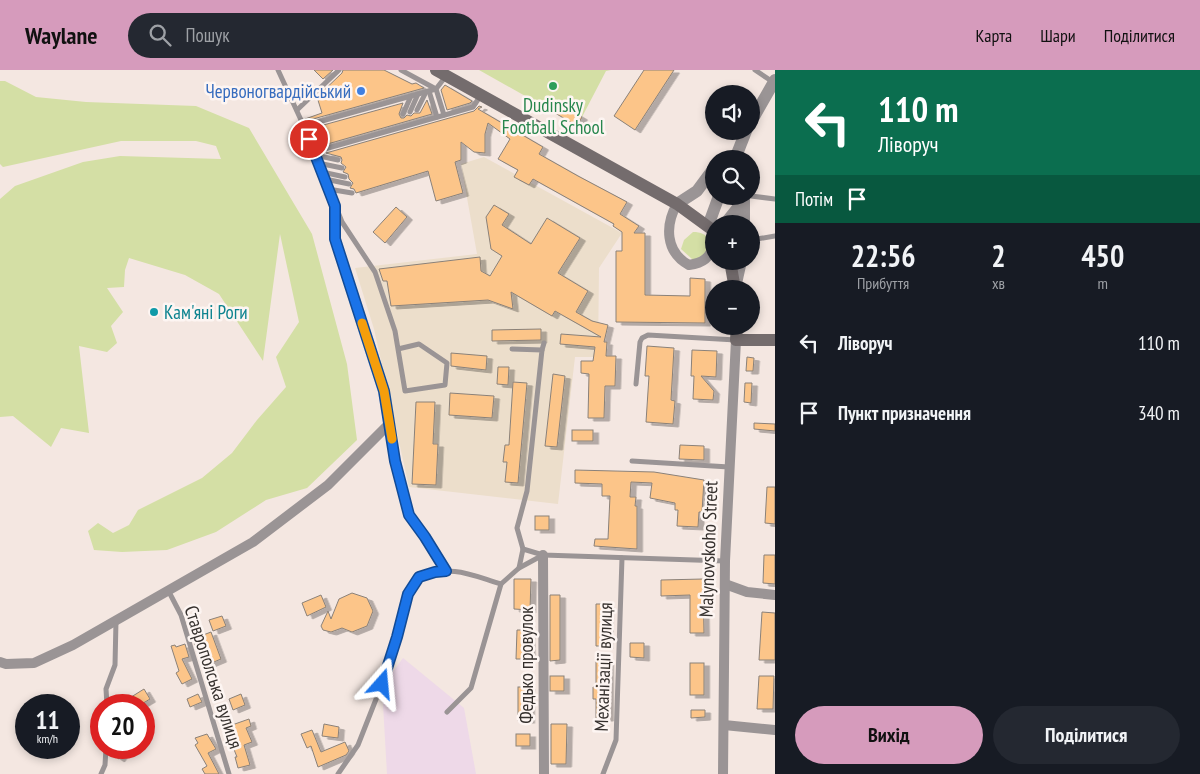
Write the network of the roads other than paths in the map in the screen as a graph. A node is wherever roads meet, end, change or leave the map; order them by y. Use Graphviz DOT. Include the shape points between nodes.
graph roads {
  1 [pos="278,70"];
  2 [pos="339,70"];
  3 [pos="401,70"];
  4 [pos="755,70"];
  5 [pos="441,73"];
  6 [pos="775,82"];
  7 [pos="436,89"];
  8 [pos="428,92"];
  9 [pos="418,94"];
  10 [pos="481,95"];
  11 [pos="411,96"];
  12 [pos="760,107"];
  13 [pos="297,110"];
  14 [pos="417,110"];
  15 [pos="410,112"];
  16 [pos="403,114"];
  17 [pos="444,115"];
  18 [pos="437,117"];
  19 [pos="304,126"];
  20 [pos="314,154"];
  21 [pos="338,160"];
  22 [pos="318,163"];
  23 [pos="342,168"];
  24 [pos="322,172"];
  25 [pos="346,177"];
  26 [pos="325,179"];
  27 [pos="705,180"];
  28 [pos="348,184"];
  29 [pos="328,188"];
  30 [pos="352,194"];
  31 [pos="760,198"];
  32 [pos="775,199"];
  33 [pos="677,204"];
  34 [pos="740,205"];
  35 [pos="335,206"];
  36 [pos="732,215"];
  37 [pos="705,224"];
  38 [pos="775,236"];
  39 [pos="760,238"];
  40 [pos="705,261"];
  41 [pos="736,335"];
  42 [pos="736,340"];
  43 [pos="775,340"];
  44 [pos="544,343"];
  45 [pos="398,349"];
  46 [pos="512,349"];
  47 [pos="542,350"];
  48 [pos="636,384"];
  49 [pos="390,424"];
  50 [pos="632,461"];
  51 [pos="730,467"];
  52 [pos="523,549"];
  53 [pos="543,555"];
  54 [pos="622,558"];
  55 [pos="725,561"];
  56 [pos="519,568"];
  57 [pos="446,571"];
  58 [pos="502,584"];
  59 [pos="725,584"];
  60 [pos="168,590"];
  61 [pos="775,595"];
  62 [pos="116,621"];
  63 [pos="0,662"];
  64 [pos="106,694"];
  65 [pos="447,712"];
  66 [pos="724,725"];
  67 [pos="775,730"];
  68 [pos="105,759"];
  69 [pos="101,774"];
  70 [pos="229,774"];
  71 [pos="338,774"];
  72 [pos="544,774"];
  73 [pos="603,774"];
  74 [pos="723,774"];
  1 -- 13 [label="lane"];
  2 -- 13 [label="lane"];
  3 -- 7 [label="lane"];
  4 -- 6 [label="lane"];
  5 -- 7 [label="lane"];
  5 -- 10 [label="main road"];
  6 -- 12 [label="street"];
  7 -- 8 [label="lane"];
  7 -- 17 [label="lane"];
  8 -- 9 [label="lane"];
  8 -- 14 [label="lane"];
  8 -- 18 [label="lane"];
  9 -- 11 [label="lane"];
  9 -- 15 [label="lane"];
  10 -- 17 [label="lane" via="473,107"];
  10 -- 33 [label="main road"];
  11 -- 16 [label="lane"];
  11 -- 19 [label="lane"];
  13 -- 19 [label="lane"];
  17 -- 18 [label="lane"];
  18 -- 20 [label="lane"];
  19 -- 20 [label="lane"];
  20 -- 21 [label="lane"];
  20 -- 22 [label="lane"];
  22 -- 23 [label="lane"];
  22 -- 24 [label="lane"];
  24 -- 25 [label="lane"];
  24 -- 26 [label="lane"];
  26 -- 28 [label="lane"];
  26 -- 29 [label="lane"];
  27 -- 33 [label="street" via="697,191"];
  29 -- 30 [label="lane"];
  29 -- 35 [label="lane"];
  31 -- 32 [label="lane"];
  33 -- 37 [label="main road"];
  33 -- 40 [label="street" via="670,222 675,255 689,265"];
  34 -- 36 [label="street"];
  35 -- 45 [label="lane" via="375,272"];
  35 -- 49 [label="lane" via="335,239 384,391"];
  38 -- 39 [label="lane"];
  41 -- 42 [label="main road, Malynovskoho Street"];
  42 -- 43 [label="main road"];
  42 -- 48 [label="lane" via="648,335 640,342"];
  42 -- 51 [label="street, Malynovskoho Street"];
  44 -- 47 [label="lane"];
  45 -- 45 [label="lane" via="405,391 445,385 447,363 419,344"];
  46 -- 47 [label="lane"];
  47 -- 52 [label="lane" via="527,491 517,528"];
  49 -- 57 [label="lane" via="395,461 409,515"];
  49 -- 60 [label="street" via="328,485 254,542"];
  50 -- 51 [label="lane"];
  51 -- 55 [label="street, Malynovskoho Street"];
  52 -- 53 [label="lane"];
  52 -- 56 [label="lane"];
  53 -- 54 [label="lane"];
  53 -- 56 [label="lane"];
  53 -- 72 [label="street, Федько провулок"];
  54 -- 55 [label="lane"];
  54 -- 73 [label="lane, Механізації вулиця" via="616,740"];
  55 -- 59 [label="street, Malynovskoho Street"];
  56 -- 58 [label="lane"];
  57 -- 58 [label="lane" via="456,570"];
  57 -- 71 [label="lane" via="419,577 408,594 379,693 358,745"];
  58 -- 65 [label="lane" via="472,688"];
  59 -- 61 [label="street" via="746,592"];
  59 -- 66 [label="street, Malynovskoho Street"];
  60 -- 62 [label="street"];
  60 -- 70 [label="lane, Ставрополська вулиця" via="182,615"];
  62 -- 63 [label="street" via="34,663"];
  62 -- 64 [label="lane" via="115,665"];
  66 -- 67 [label="street"];
  66 -- 74 [label="street, Malynovskoho Street"];
  68 -- 69 [label="lane"];
}
